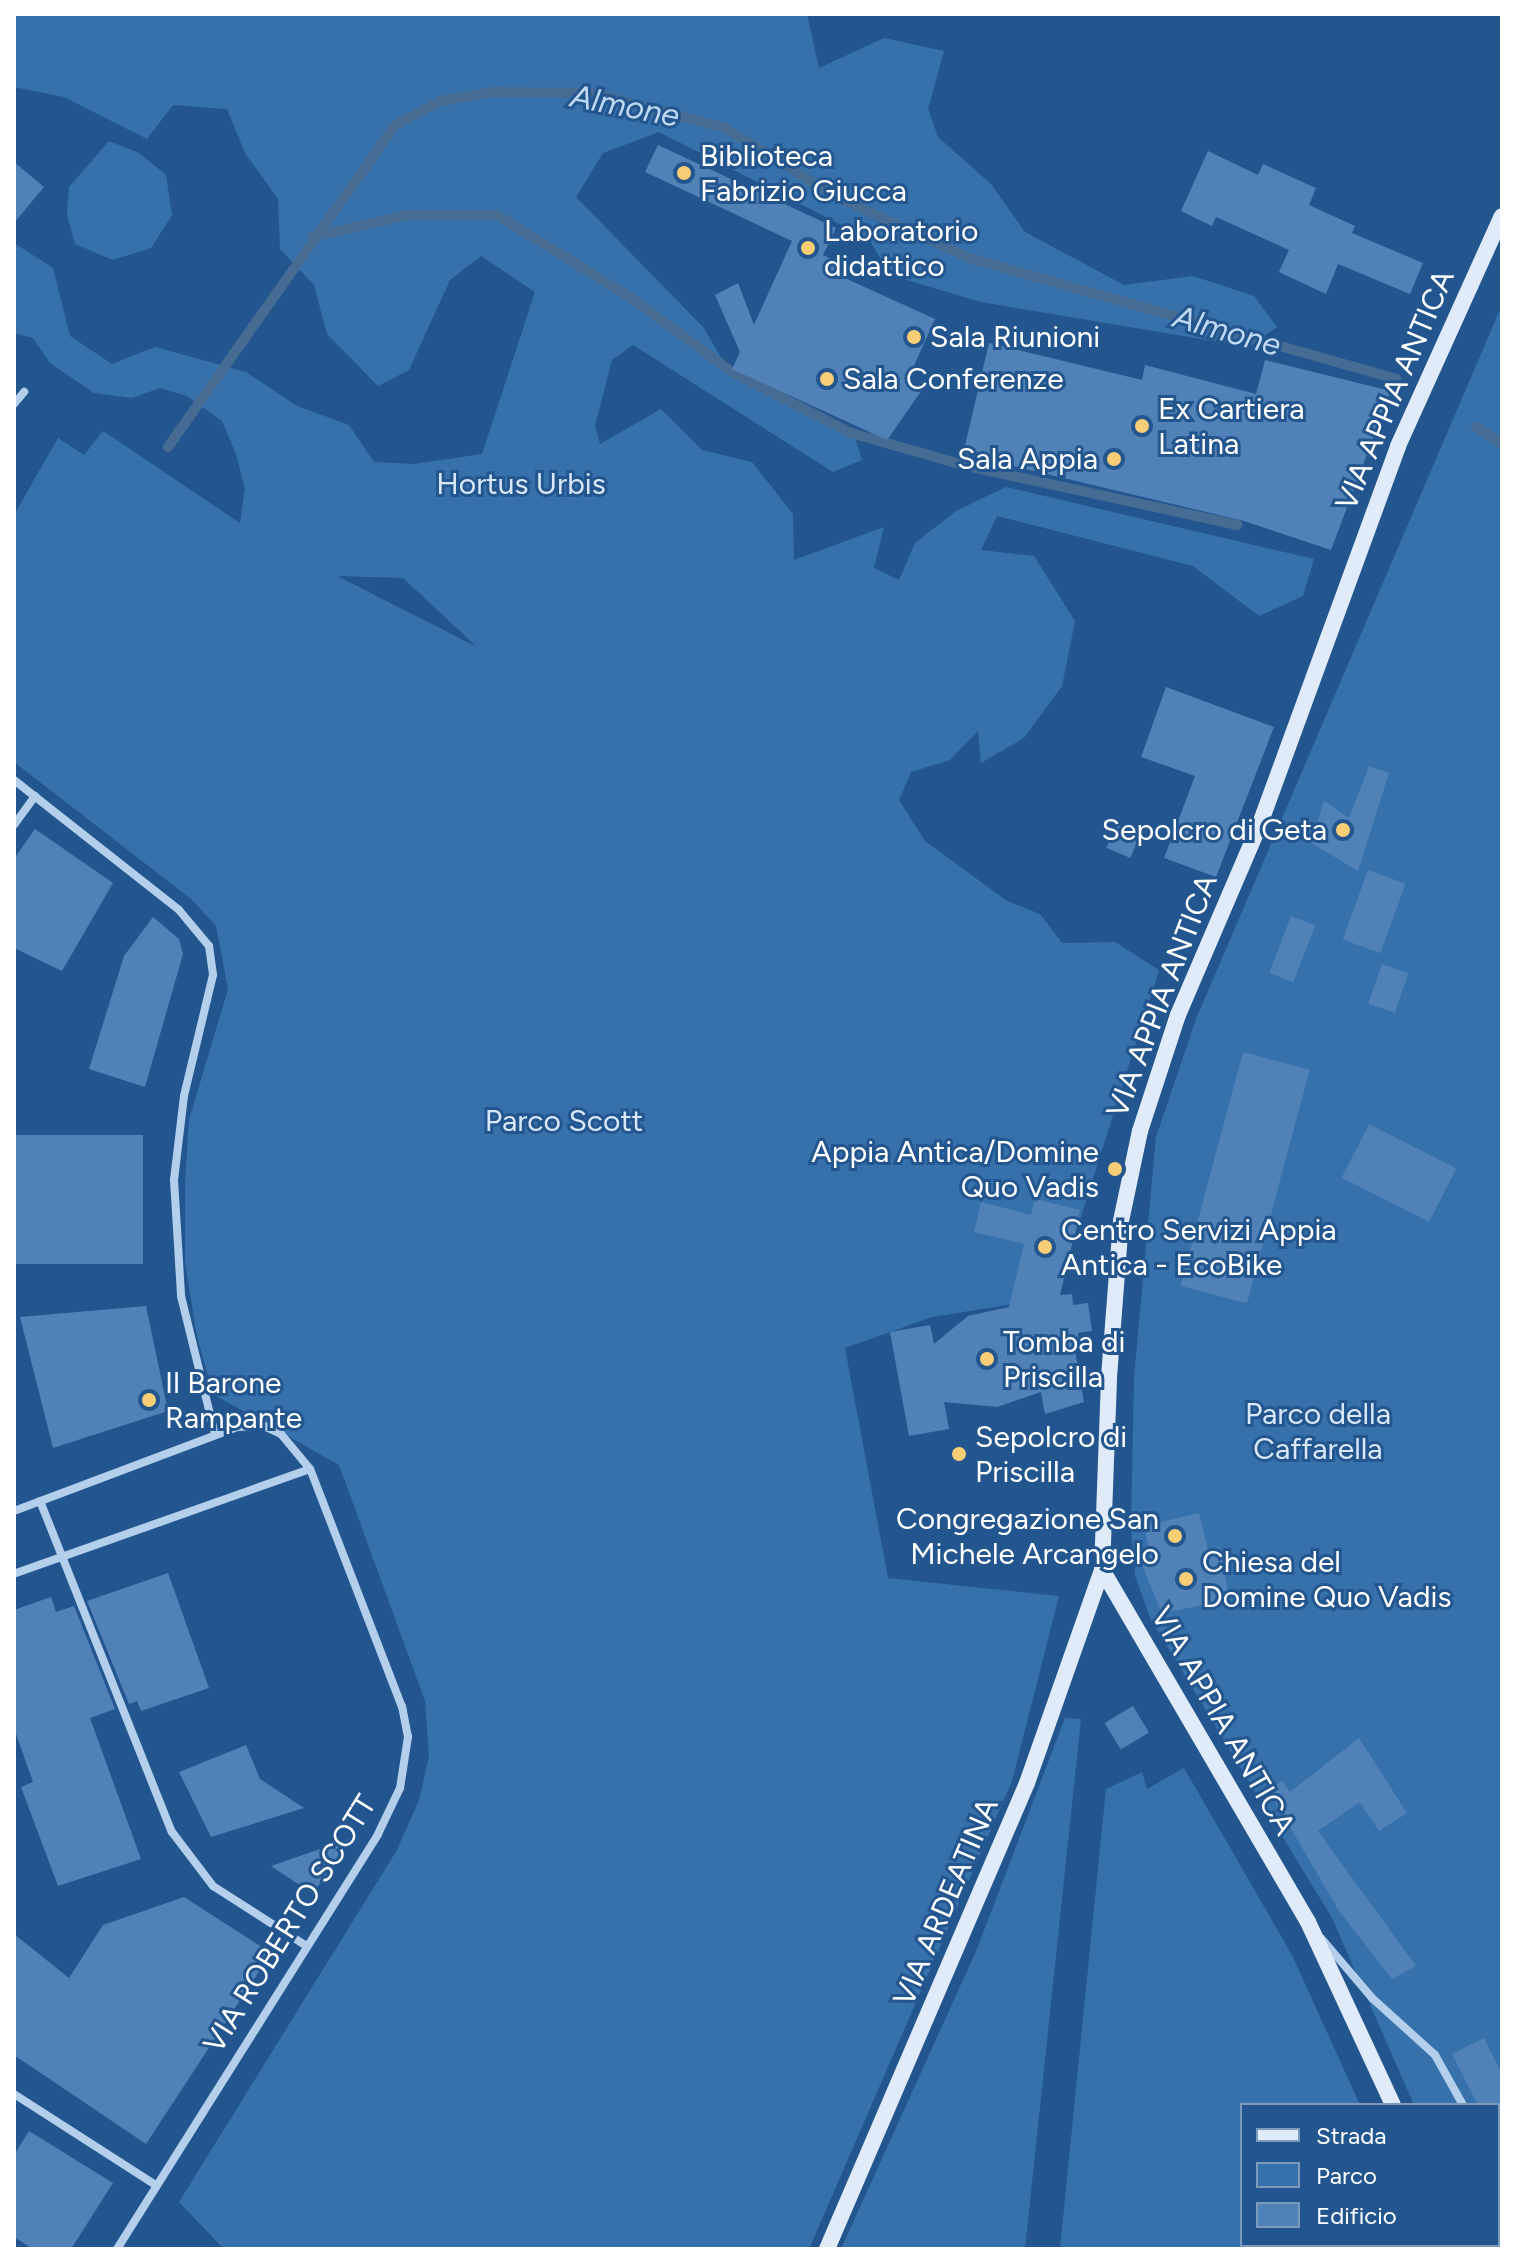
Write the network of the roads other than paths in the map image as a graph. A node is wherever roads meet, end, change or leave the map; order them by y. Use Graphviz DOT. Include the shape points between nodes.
graph roads {
  1 [pos="1502,216"];
  2 [pos="24,392"];
  3 [pos="14,404"];
  4 [pos="14,780"];
  5 [pos="35,796"];
  6 [pos="14,825"];
  7 [pos="215,1434"];
  8 [pos="310,1469"];
  9 [pos="40,1501"];
  10 [pos="14,1511"];
  11 [pos="61,1556"];
  12 [pos="1102,1570"];
  13 [pos="14,1574"];
  14 [pos="1308,1922"];
  15 [pos="305,1945"];
  16 [pos="14,2094"];
  17 [pos="1392,2103"];
  18 [pos="1462,2103"];
  19 [pos="156,2185"];
  20 [pos="117,2249"];
  21 [pos="827,2249"];
  1 -- 12 [label="street, VIA APPIA ANTICA" via="1398,446 1261,821 1183,1001 1140,1131 1121,1221"];
  2 -- 3 [label="street"];
  4 -- 5 [label="street"];
  5 -- 6 [label="street"];
  5 -- 7 [label="street" via="179,910 209,946 213,975 184,1096 174,1180 181,1296"];
  7 -- 8 [label="street, VIA ROBERTO SCOTT" via="252,1425 272,1429 289,1440"];
  7 -- 9 [label="street"];
  8 -- 11 [label="street"];
  8 -- 15 [label="street, VIA ROBERTO SCOTT" via="402,1707 408,1737 395,1804"];
  9 -- 10 [label="street"];
  9 -- 11 [label="street"];
  11 -- 13 [label="street"];
  11 -- 15 [label="street" via="159,1807 186,1855 213,1886"];
  12 -- 14 [label="street, VIA APPIA ANTICA"];
  12 -- 21 [label="street, VIA ARDEATINA" via="1027,1783"];
  14 -- 17 [label="street, VIA APPIA ANTICA"];
  14 -- 18 [label="street" via="1372,1998 1435,2055"];
  15 -- 19 [label="street, VIA ROBERTO SCOTT"];
  16 -- 19 [label="street"];
  19 -- 20 [label="street, VIA ROBERTO SCOTT"];
}
